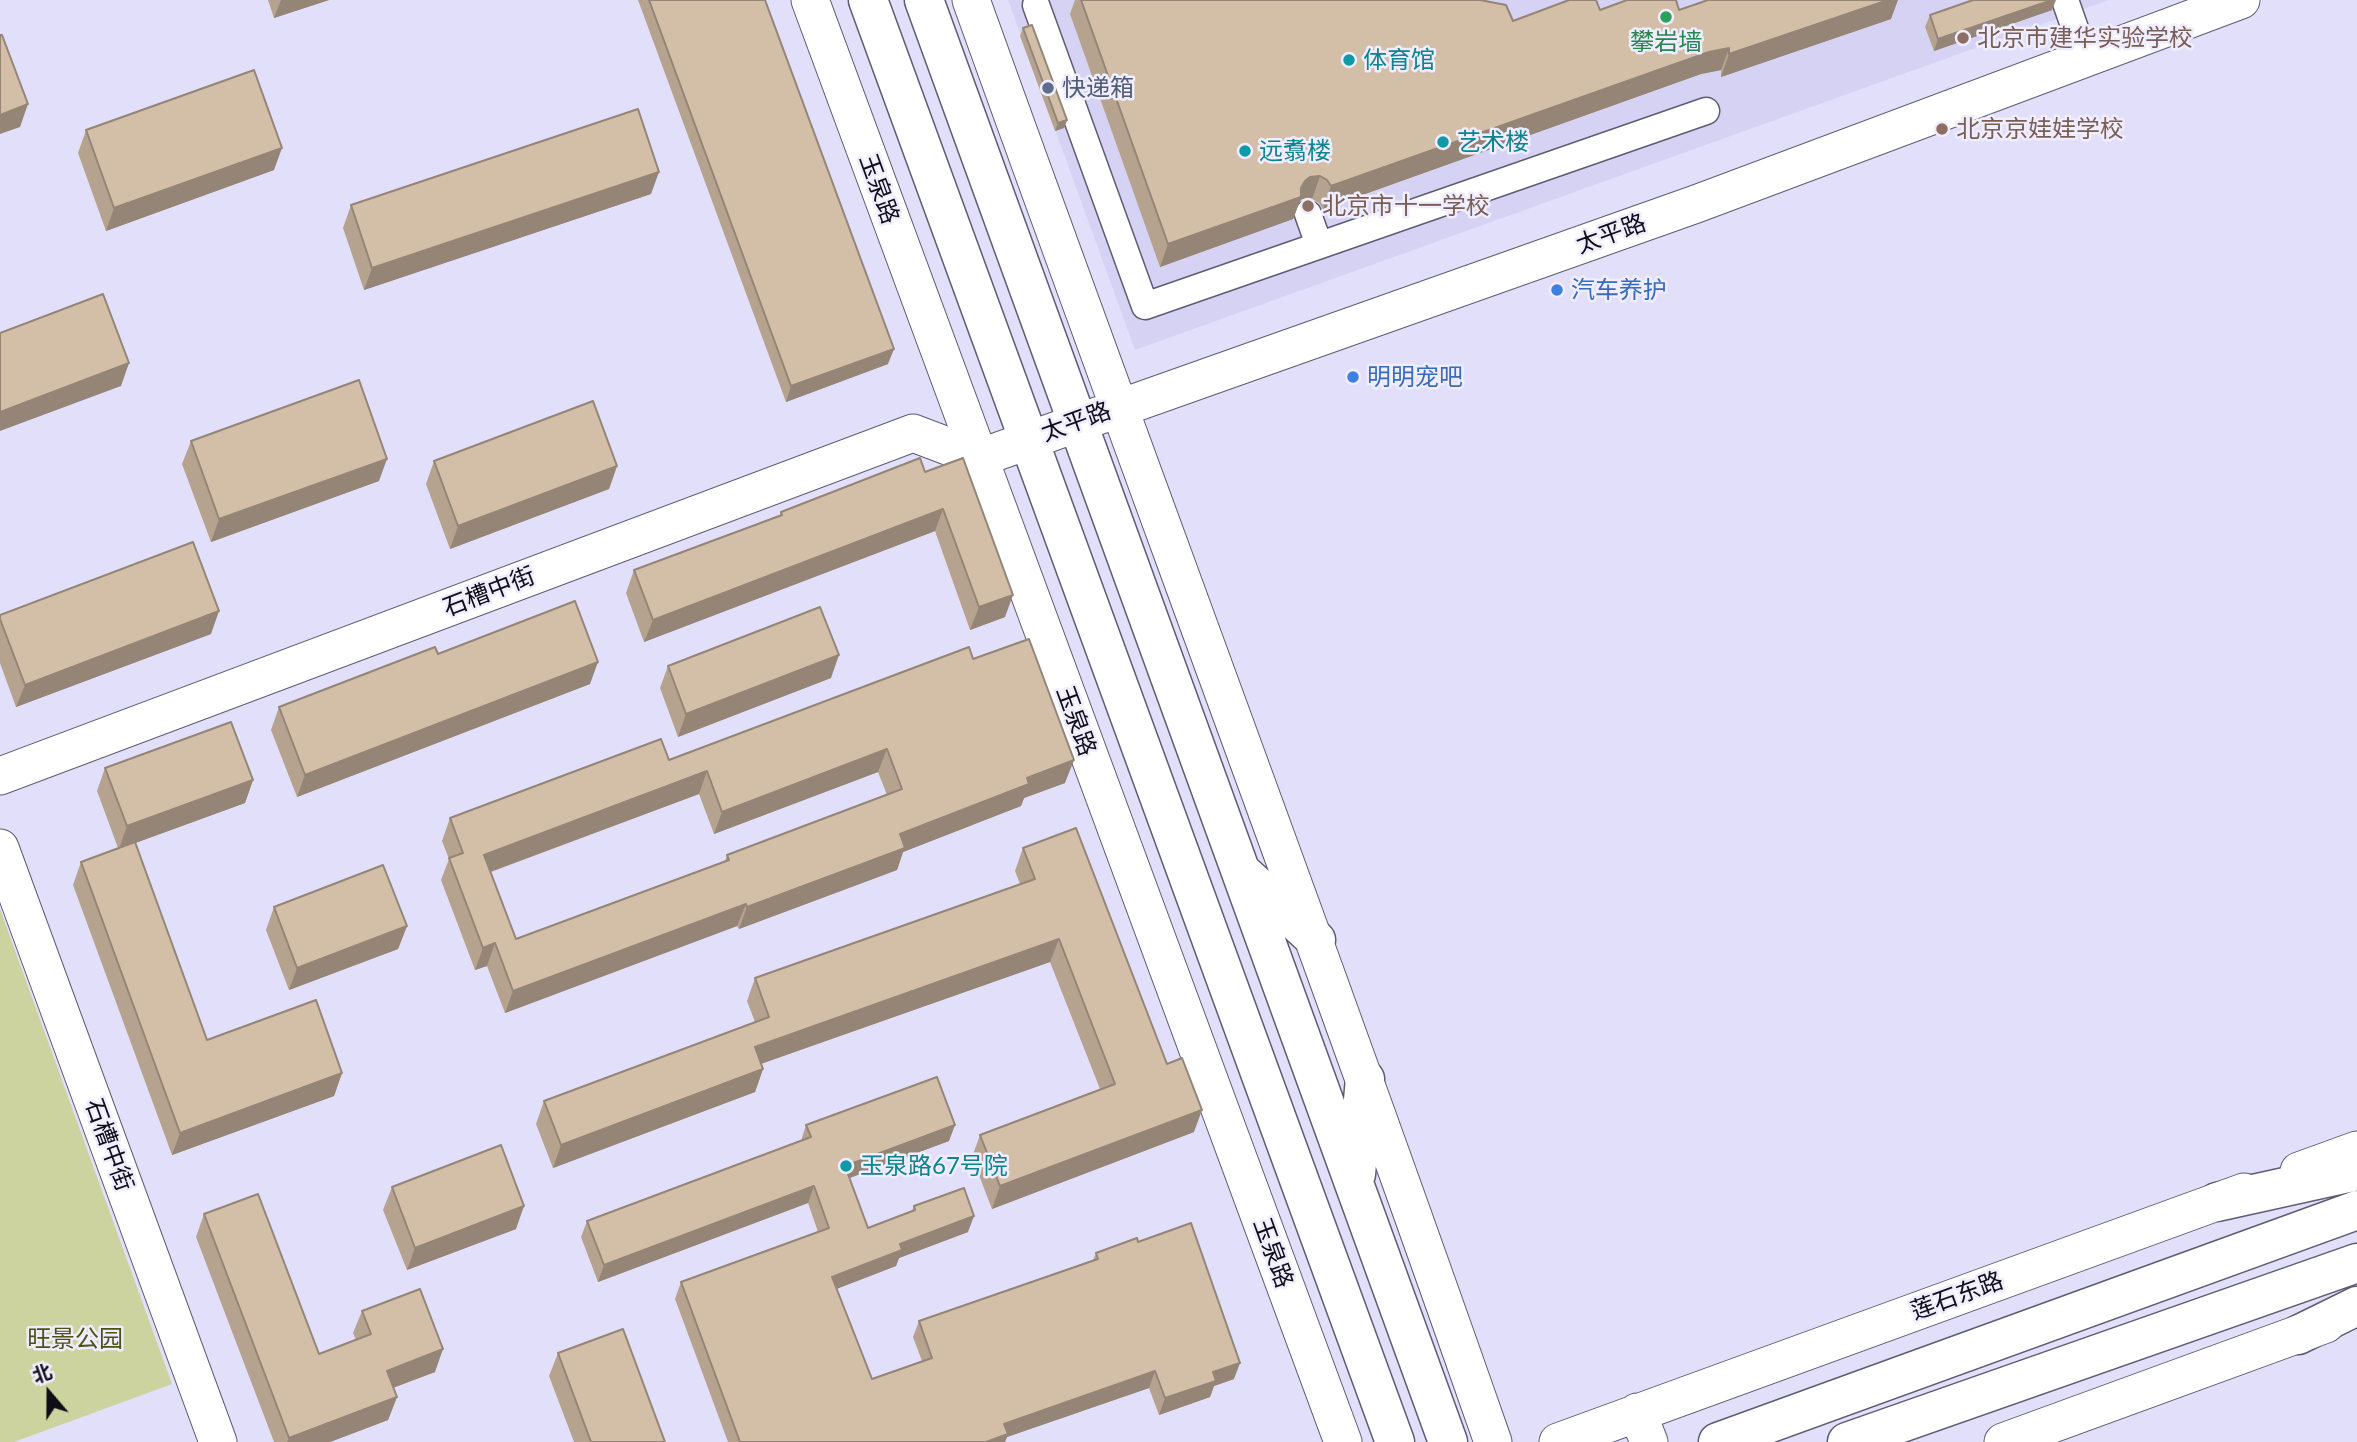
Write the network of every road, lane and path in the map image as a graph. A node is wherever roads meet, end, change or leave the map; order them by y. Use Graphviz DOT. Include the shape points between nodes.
graph roads {
  1 [pos="810,0"];
  2 [pos="868,0"];
  3 [pos="924,0"];
  4 [pos="2065,0"];
  5 [pos="2241,0"];
  6 [pos="978,2"];
  7 [pos="1035,2"];
  8 [pos="2085,57"];
  9 [pos="1706,111"];
  10 [pos="1037,183"];
  11 [pos="1308,214"];
  12 [pos="1320,245"];
  13 [pos="1023,276"];
  14 [pos="1117,407"];
  15 [pos="1076,422"];
  16 [pos="1029,439"];
  17 [pos="979,458"];
  18 [pos="0,776"];
  19 [pos="0,848"];
  20 [pos="1240,870"];
  21 [pos="1315,940"];
  22 [pos="1365,1079"];
  23 [pos="2357,1150"];
  24 [pos="2357,1171"];
  25 [pos="1355,1187"];
  26 [pos="2217,1202"];
  27 [pos="2357,1210"];
  28 [pos="2357,1262"];
  29 [pos="2357,1306"];
  30 [pos="2357,1313"];
  31 [pos="2298,1335"];
  32 [pos="1643,1427"];
  33 [pos="1731,1437"];
  34 [pos="218,1442"];
  35 [pos="1343,1442"];
  36 [pos="1395,1442"];
  37 [pos="1448,1442"];
  38 [pos="1493,1442"];
  39 [pos="1558,1442"];
  40 [pos="1847,1442"];
  41 [pos="2003,1442"];
  1 -- 17 [label="street, 玉泉路"];
  2 -- 16 [label="main road, 玉泉路"];
  3 -- 13 [label="main road"];
  4 -- 8 [label="street"];
  5 -- 8 [label="street, 太平路"];
  6 -- 10 [label="street"];
  7 -- 12 [label="street" via="1145,306"];
  8 -- 14 [label="street, 太平路" via="1683,208"];
  9 -- 12 [label="street"];
  10 -- 13 [label="street"];
  10 -- 14 [label="street"];
  11 -- 12 [label="street"];
  13 -- 15 [label="main road"];
  14 -- 15 [label="street, 太平路"];
  14 -- 21 [label="street"];
  15 -- 16 [label="street, 太平路"];
  15 -- 20 [label="main road"];
  16 -- 17 [label="street, 太平路"];
  16 -- 36 [label="main road, 玉泉路"];
  17 -- 18 [label="street, 石槽中街" via="913,433"];
  17 -- 35 [label="street, 玉泉路"];
  19 -- 34 [label="street, 石槽中街"];
  20 -- 21 [label="main road"];
  20 -- 25 [label="main road"];
  21 -- 22 [label="street"];
  22 -- 25 [label="main road"];
  22 -- 38 [label="street"];
  23 -- 26 [label="street, 莲石东路"];
  24 -- 26 [label="main road"];
  25 -- 37 [label="main road"];
  26 -- 32 [label="street, 莲石东路"];
  27 -- 33 [label="main road"];
  28 -- 40 [label="main road"];
  29 -- 31 [label="main road"];
  30 -- 31 [label="street"];
  31 -- 41 [label="street"];
  32 -- 39 [label="street, 莲石东路"];
}
